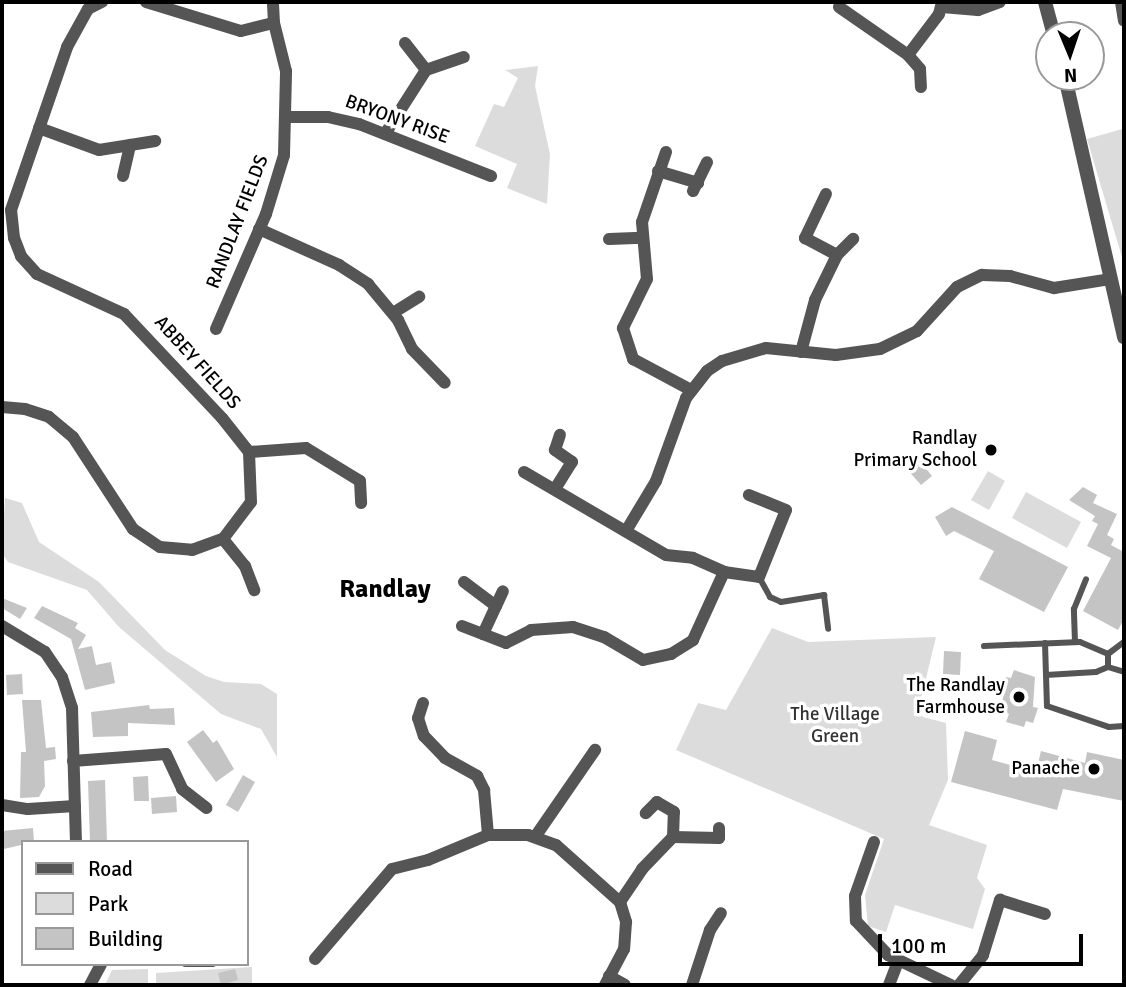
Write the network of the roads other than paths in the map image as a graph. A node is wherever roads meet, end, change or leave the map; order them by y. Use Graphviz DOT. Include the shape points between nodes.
graph roads {
  1 [pos="102,2"];
  2 [pos="146,2"];
  3 [pos="273,2"];
  4 [pos="1000,2"];
  5 [pos="1045,2"];
  6 [pos="1121,2"];
  7 [pos="942,4"];
  8 [pos="839,7"];
  9 [pos="1050,21"];
  10 [pos="1124,21"];
  11 [pos="274,23"];
  12 [pos="405,43"];
  13 [pos="908,55"];
  14 [pos="464,57"];
  15 [pos="426,69"];
  16 [pos="921,88"];
  17 [pos="1068,91"];
  18 [pos="287,117"];
  19 [pos="39,128"];
  20 [pos="385,134"];
  21 [pos="155,141"];
  22 [pos="130,145"];
  23 [pos="667,152"];
  24 [pos="707,162"];
  25 [pos="658,172"];
  26 [pos="123,176"];
  27 [pos="491,176"];
  28 [pos="826,194"];
  29 [pos="259,229"];
  30 [pos="642,238"];
  31 [pos="609,239"];
  32 [pos="853,239"];
  33 [pos="838,255"];
  34 [pos="1111,279"];
  35 [pos="419,297"];
  36 [pos="393,313"];
  37 [pos="216,329"];
  38 [pos="1124,337"];
  39 [pos="801,352"];
  40 [pos="445,383"];
  41 [pos="691,390"];
  42 [pos="2,407"];
  43 [pos="560,435"];
  44 [pos="249,452"];
  45 [pos="524,472"];
  46 [pos="555,489"];
  47 [pos="750,495"];
  48 [pos="361,503"];
  49 [pos="626,531"];
  50 [pos="223,538"];
  51 [pos="724,572"];
  52 [pos="760,578"];
  53 [pos="1086,579"];
  54 [pos="464,582"];
  55 [pos="254,590"];
  56 [pos="503,592"];
  57 [pos="496,606"];
  58 [pos="2,626"];
  59 [pos="462,626"];
  60 [pos="828,629"];
  61 [pos="483,634"];
  62 [pos="1075,642"];
  63 [pos="1124,642"];
  64 [pos="1045,643"];
  65 [pos="1009,645"];
  66 [pos="984,646"];
  67 [pos="1108,654"];
  68 [pos="1009,655"];
  69 [pos="1108,667"];
  70 [pos="1124,672"];
  71 [pos="1046,675"];
  72 [pos="424,703"];
  73 [pos="1124,726"];
  74 [pos="595,750"];
  75 [pos="73,761"];
  76 [pos="2,805"];
  77 [pos="75,806"];
  78 [pos="206,808"];
  79 [pos="646,813"];
  80 [pos="719,828"];
  81 [pos="488,835"];
  82 [pos="673,837"];
  83 [pos="535,838"];
  84 [pos="76,840"];
  85 [pos="874,842"];
  86 [pos="620,901"];
  87 [pos="721,913"];
  88 [pos="1045,914"];
  89 [pos="315,959"];
  90 [pos="898,961"];
  91 [pos="100,966"];
  92 [pos="607,981"];
  93 [pos="90,985"];
  94 [pos="625,985"];
  95 [pos="692,985"];
  96 [pos="889,985"];
  97 [pos="951,985"];
  98 [pos="960,985"];
  1 -- 19 [label="street, ABBEY FIELDS" via="88,9 67,47"];
  2 -- 11 [label="street" via="241,31"];
  3 -- 11 [label="street, RANDLAY FIELDS"];
  4 -- 7 [label="street" via="978,10"];
  5 -- 9 [label="street"];
  6 -- 10 [label="street"];
  7 -- 13 [label="street"];
  8 -- 13 [label="street"];
  11 -- 18 [label="street, RANDLAY FIELDS" via="286,71"];
  12 -- 15 [label="street"];
  13 -- 16 [label="street" via="920,69"];
  14 -- 15 [label="street"];
  15 -- 20 [label="street"];
  17 -- 34 [label="street"];
  18 -- 20 [label="street, BRYONY RISE" via="328,117"];
  18 -- 29 [label="street, RANDLAY FIELDS" via="284,155"];
  19 -- 22 [label="street" via="99,150"];
  19 -- 44 [label="street, ABBEY FIELDS" via="11,210 21,256 37,274 124,314"];
  20 -- 27 [label="street, BRYONY RISE"];
  21 -- 22 [label="street"];
  22 -- 26 [label="street"];
  23 -- 25 [label="street"];
  24 -- 25 [label="street" via="695,187"];
  25 -- 30 [label="street" via="645,206"];
  28 -- 33 [label="street" via="805,238"];
  29 -- 36 [label="street" via="339,265 368,284"];
  29 -- 37 [label="street, RANDLAY FIELDS"];
  30 -- 31 [label="street"];
  30 -- 41 [label="street" via="647,279 623,328 627,347 633,359"];
  32 -- 33 [label="street"];
  33 -- 39 [label="street" via="815,300"];
  34 -- 38 [label="street"];
  34 -- 39 [label="street" via="1054,288 1010,275 982,275 957,287 902,341 861,353"];
  35 -- 36 [label="street"];
  36 -- 40 [label="street" via="412,349"];
  39 -- 41 [label="street" via="766,348 738,353 707,371"];
  41 -- 49 [label="street" via="656,481"];
  42 -- 50 [label="street" via="49,418 73,437 133,529 160,547 192,550"];
  43 -- 46 [label="street" via="555,450 572,462"];
  44 -- 48 [label="street" via="306,448 360,481"];
  44 -- 50 [label="street" via="251,502"];
  45 -- 46 [label="street"];
  46 -- 49 [label="street"];
  47 -- 52 [label="street" via="786,509"];
  49 -- 51 [label="street" via="666,555 693,558"];
  50 -- 55 [label="street" via="245,566"];
  51 -- 52 [label="street"];
  51 -- 61 [label="street" via="693,640 671,654 643,660 573,627 531,629 506,643"];
  52 -- 60 [label="lane" via="770,597 781,602 824,595"];
  53 -- 62 [label="lane" via="1073,608"];
  54 -- 57 [label="street"];
  56 -- 57 [label="street"];
  57 -- 61 [label="street"];
  58 -- 75 [label="street" via="44,652 62,677 72,708"];
  59 -- 61 [label="street"];
  62 -- 64 [label="lane"];
  62 -- 67 [label="lane" via="1090,643"];
  63 -- 67 [label="lane"];
  64 -- 65 [label="lane"];
  64 -- 71 [label="lane"];
  65 -- 66 [label="lane"];
  65 -- 68 [label="lane"];
  67 -- 69 [label="lane"];
  69 -- 70 [label="lane"];
  69 -- 71 [label="lane"];
  71 -- 73 [label="lane" via="1047,706 1109,727"];
  72 -- 81 [label="street" via="418,718 424,736 445,758 477,776 484,790"];
  74 -- 83 [label="street"];
  75 -- 77 [label="street"];
  75 -- 78 [label="street" via="166,754 182,789"];
  76 -- 77 [label="street" via="28,809"];
  77 -- 84 [label="street"];
  79 -- 82 [label="street" via="657,802 674,812"];
  80 -- 82 [label="street" via="719,838"];
  81 -- 83 [label="street"];
  81 -- 89 [label="street" via="428,860 392,869"];
  82 -- 86 [label="street"];
  83 -- 86 [label="street" via="556,845"];
  85 -- 90 [label="street" via="855,896 856,921"];
  86 -- 92 [label="street" via="626,922 624,949"];
  87 -- 95 [label="street" via="710,930"];
  88 -- 98 [label="street" via="1000,900 983,955"];
  90 -- 96 [label="street"];
  90 -- 97 [label="street"];
  91 -- 93 [label="street"];
  92 -- 94 [label="street"];
}
